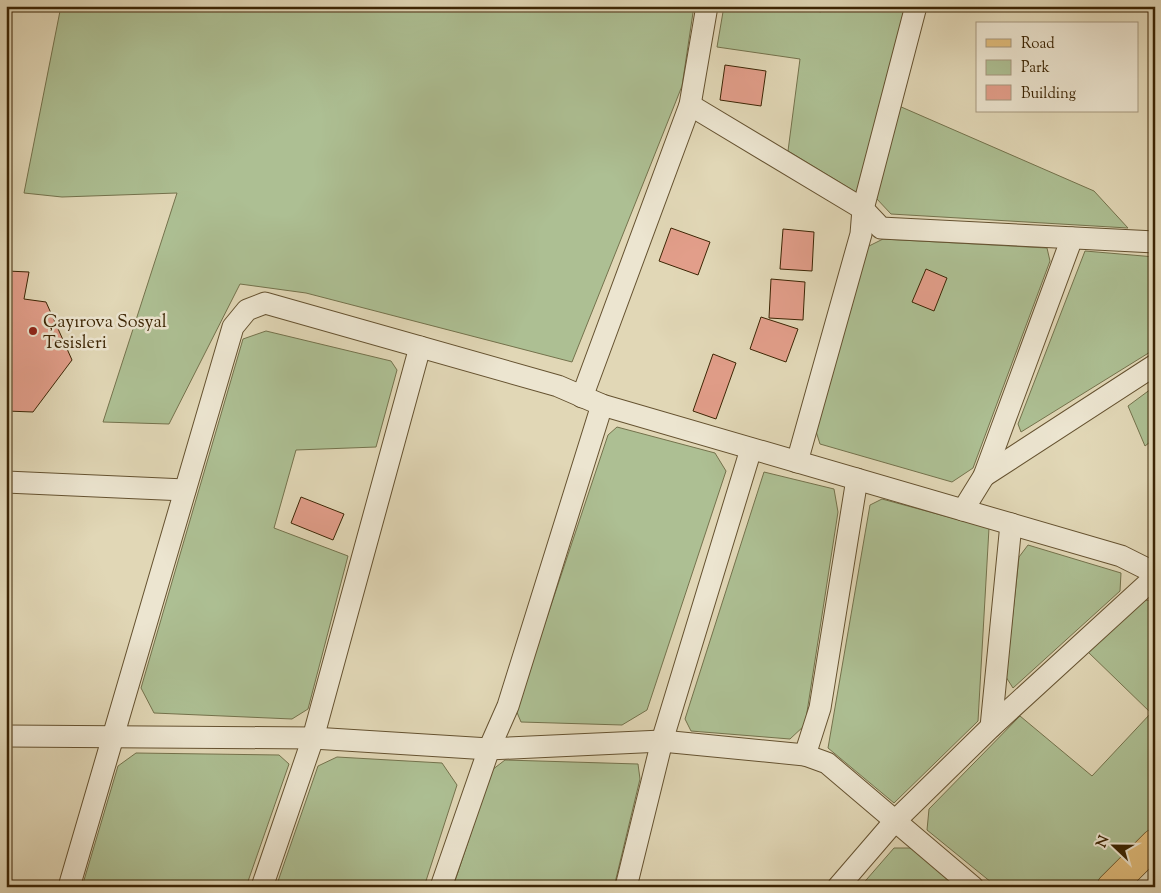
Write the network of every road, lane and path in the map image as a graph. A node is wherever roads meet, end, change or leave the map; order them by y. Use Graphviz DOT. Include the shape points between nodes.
graph roads {
  1 [pos="707,6"];
  2 [pos="916,6"];
  3 [pos="690,105"];
  4 [pos="863,209"];
  5 [pos="1072,238"];
  6 [pos="1155,242"];
  7 [pos="420,347"];
  8 [pos="1155,364"];
  9 [pos="582,397"];
  10 [pos="602,405"];
  11 [pos="752,448"];
  12 [pos="797,462"];
  13 [pos="984,476"];
  14 [pos="857,479"];
  15 [pos="6,482"];
  16 [pos="185,490"];
  17 [pos="963,510"];
  18 [pos="1011,524"];
  19 [pos="1155,575"];
  20 [pos="991,727"];
  21 [pos="114,735"];
  22 [pos="6,736"];
  23 [pos="313,738"];
  24 [pos="662,741"];
  25 [pos="489,749"];
  26 [pos="805,755"];
  27 [pos="894,822"];
  28 [pos="1155,843"];
  29 [pos="69,887"];
  30 [pos="262,887"];
  31 [pos="441,887"];
  32 [pos="626,887"];
  33 [pos="838,887"];
  34 [pos="973,887"];
  35 [pos="1111,887"];
  1 -- 3 [label="street"];
  2 -- 4 [label="street"];
  3 -- 4 [label="street"];
  3 -- 9 [label="street"];
  4 -- 5 [label="street" via="881,228"];
  4 -- 12 [label="street" via="861,234"];
  5 -- 6 [label="street"];
  5 -- 13 [label="street"];
  7 -- 9 [label="street" via="558,386"];
  7 -- 16 [label="street" via="264,303 248,310 233,327"];
  7 -- 23 [label="street"];
  8 -- 13 [label="street"];
  9 -- 10 [label="street"];
  10 -- 11 [label="street"];
  10 -- 25 [label="street" via="508,706"];
  11 -- 12 [label="street"];
  11 -- 24 [label="street"];
  12 -- 14 [label="street"];
  13 -- 17 [label="street"];
  14 -- 17 [label="street"];
  14 -- 26 [label="street" via="820,708"];
  15 -- 16 [label="street"];
  16 -- 21 [label="street"];
  17 -- 18 [label="street"];
  18 -- 19 [label="street" via="1121,556"];
  18 -- 20 [label="street"];
  19 -- 20 [label="street"];
  20 -- 27 [label="street"];
  21 -- 22 [label="street"];
  21 -- 23 [label="street"];
  21 -- 29 [label="street"];
  23 -- 25 [label="street"];
  23 -- 30 [label="street"];
  24 -- 25 [label="street"];
  24 -- 26 [label="street"];
  24 -- 32 [label="street"];
  25 -- 31 [label="street"];
  26 -- 27 [label="street" via="827,763"];
  27 -- 33 [label="street"];
  27 -- 34 [label="street"];
  28 -- 35 [label="main road"];
}
